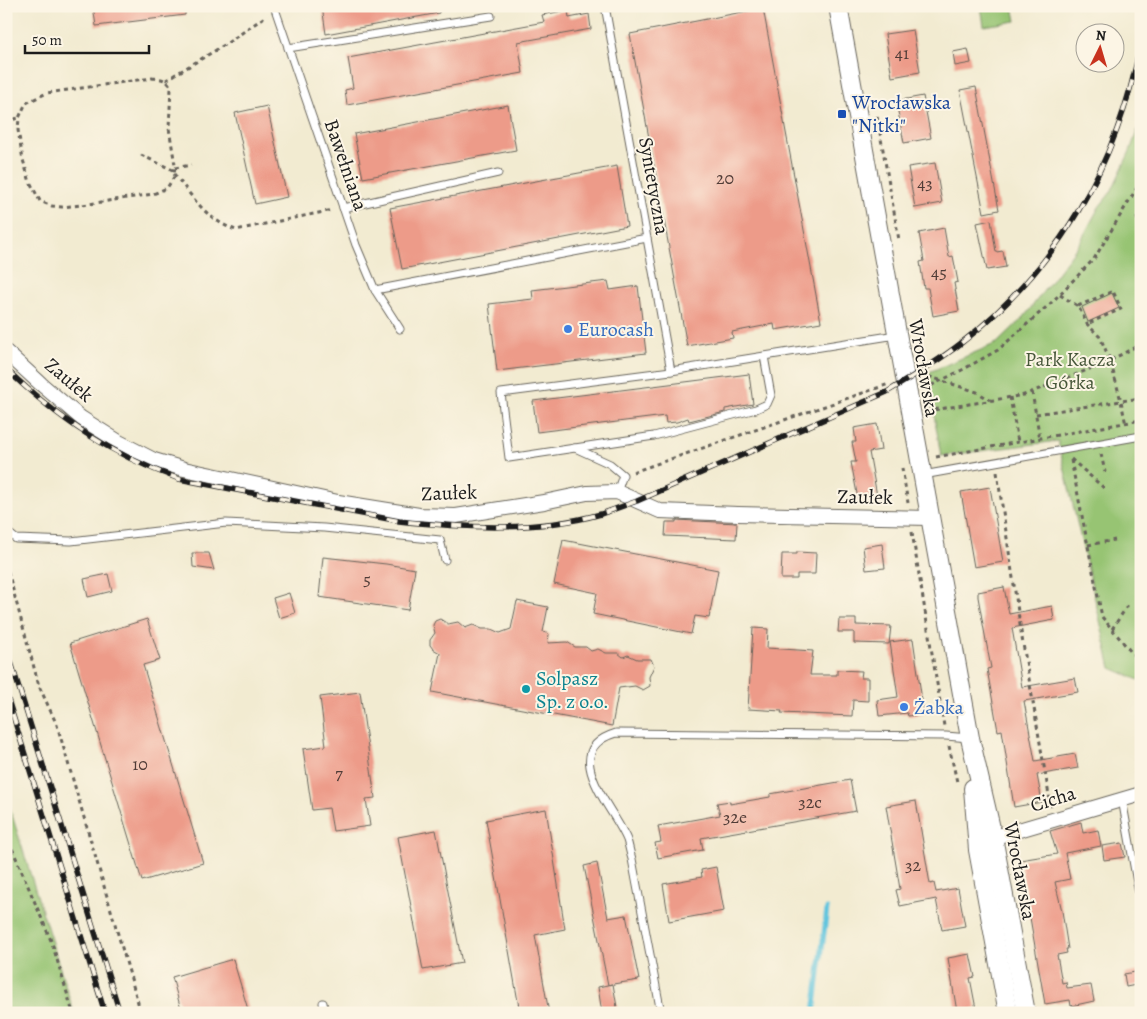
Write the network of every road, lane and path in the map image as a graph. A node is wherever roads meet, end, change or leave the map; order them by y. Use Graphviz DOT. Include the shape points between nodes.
graph roads {
  1 [pos="614,6"];
  2 [pos="838,6"];
  3 [pos="605,7"];
  4 [pos="275,8"];
  5 [pos="491,16"];
  6 [pos="288,48"];
  7 [pos="166,80"];
  8 [pos="19,118"];
  9 [pos="6,121"];
  10 [pos="142,155"];
  11 [pos="191,165"];
  12 [pos="175,171"];
  13 [pos="498,173"];
  14 [pos="1141,181"];
  15 [pos="343,208"];
  16 [pos="1141,209"];
  17 [pos="1141,228"];
  18 [pos="647,238"];
  19 [pos="375,290"];
  20 [pos="1060,295"];
  21 [pos="1078,306"];
  22 [pos="1087,324"];
  23 [pos="400,328"];
  24 [pos="896,335"];
  25 [pos="1141,344"];
  26 [pos="6,352"];
  27 [pos="764,356"];
  28 [pos="1110,360"];
  29 [pos="671,371"];
  30 [pos="918,374"];
  31 [pos="942,380"];
  32 [pos="889,384"];
  33 [pos="1032,392"];
  34 [pos="908,397"];
  35 [pos="1010,397"];
  36 [pos="1141,398"];
  37 [pos="990,400"];
  38 [pos="1122,401"];
  39 [pos="926,411"];
  40 [pos="1036,414"];
  41 [pos="1141,420"];
  42 [pos="1125,423"];
  43 [pos="1141,436"];
  44 [pos="1040,438"];
  45 [pos="1128,438"];
  46 [pos="1018,442"];
  47 [pos="575,448"];
  48 [pos="935,457"];
  49 [pos="996,463"];
  50 [pos="922,475"];
  51 [pos="623,476"];
  52 [pos="1104,488"];
  53 [pos="617,492"];
  54 [pos="930,518"];
  55 [pos="6,531"];
  56 [pos="1115,540"];
  57 [pos="1088,545"];
  58 [pos="445,560"];
  59 [pos="6,564"];
  60 [pos="1128,605"];
  61 [pos="1112,629"];
  62 [pos="1141,664"];
  63 [pos="970,738"];
  64 [pos="1141,794"];
  65 [pos="1122,799"];
  66 [pos="1053,820"];
  67 [pos="6,834"];
  68 [pos="985,840"];
  69 [pos="1141,905"];
  70 [pos="323,1003"];
  71 [pos="73,1013"];
  72 [pos="141,1013"];
  73 [pos="324,1013"];
  74 [pos="661,1013"];
  75 [pos="1008,1013"];
  76 [pos="1026,1013"];
  1 -- 3 [label="lane"];
  2 -- 24 [label="street, Wrocławska"];
  3 -- 18 [label="lane, Syntetyczna"];
  4 -- 6 [label="lane, Bawełniana"];
  4 -- 7 [label="path" via="226,44"];
  5 -- 6 [label="lane"];
  6 -- 15 [label="lane, Bawełniana"];
  7 -- 8 [label="path" via="152,78 47,93 26,103"];
  7 -- 12 [label="path" via="171,88 169,128"];
  8 -- 9 [label="path"];
  8 -- 12 [label="path" via="23,160 30,182 40,201 52,206 82,205 153,194 167,188"];
  10 -- 12 [label="path"];
  11 -- 12 [label="path"];
  12 -- 15 [label="path" via="209,216 236,230"];
  13 -- 15 [label="lane"];
  14 -- 20 [label="path" via="1094,259"];
  15 -- 19 [label="lane, Bawełniana"];
  16 -- 17 [label="path" via="1137,220"];
  18 -- 19 [label="lane"];
  18 -- 29 [label="lane, Syntetyczna"];
  19 -- 23 [label="lane, Bawełniana"];
  20 -- 21 [label="path"];
  20 -- 31 [label="path" via="998,350"];
  21 -- 22 [label="path"];
  21 -- 22 [label="path" via="1113,291 1121,309"];
  22 -- 28 [label="path" via="1100,337"];
  24 -- 27 [label="lane"];
  24 -- 34 [label="street, Wrocławska"];
  25 -- 28 [label="path"];
  26 -- 53 [label="street, Zaułek" via="81,418 154,460 184,469 338,502 420,515 456,516 587,493"];
  27 -- 29 [label="lane"];
  27 -- 47 [label="lane" via="771,395 767,404 654,436"];
  28 -- 33 [label="path"];
  28 -- 38 [label="path"];
  29 -- 47 [label="lane" via="501,393 509,458"];
  30 -- 31 [label="path"];
  31 -- 34 [label="path"];
  31 -- 37 [label="path" via="978,392"];
  32 -- 51 [label="path"];
  33 -- 35 [label="path"];
  33 -- 40 [label="path"];
  34 -- 50 [label="street, Wrocławska"];
  35 -- 37 [label="path"];
  35 -- 46 [label="path"];
  36 -- 38 [label="path"];
  37 -- 39 [label="path"];
  38 -- 40 [label="path"];
  38 -- 42 [label="path"];
  40 -- 44 [label="path"];
  41 -- 42 [label="path"];
  42 -- 44 [label="path"];
  42 -- 45 [label="path"];
  43 -- 45 [label="lane"];
  44 -- 46 [label="path"];
  45 -- 49 [label="lane"];
  46 -- 48 [label="path"];
  47 -- 51 [label="lane" via="610,464"];
  49 -- 50 [label="lane"];
  49 -- 66 [label="path"];
  50 -- 54 [label="street, Wrocławska"];
  51 -- 53 [label="lane"];
  52 -- 57 [label="path" via="1070,458"];
  53 -- 54 [label="street, Zaułek" via="660,511"];
  54 -- 63 [label="street, Wrocławska"];
  55 -- 58 [label="lane" via="16,539 71,541 226,523 324,528 440,540"];
  56 -- 57 [label="path"];
  57 -- 61 [label="path" via="1102,617"];
  59 -- 72 [label="path" via="39,686 57,725"];
  60 -- 61 [label="path"];
  61 -- 62 [label="path"];
  63 -- 68 [label="street, Wrocławska"];
  63 -- 74 [label="lane" via="626,733 602,737 592,750 590,765 594,784 627,840"];
  64 -- 65 [label="street, Cicha"];
  65 -- 66 [label="street, Cicha"];
  65 -- 69 [label="lane"];
  66 -- 68 [label="street, Cicha"];
  67 -- 71 [label="path" via="52,943"];
  68 -- 75 [label="street, Wrocławska"];
  68 -- 76 [label="street, Wrocławska"];
  70 -- 73 [label="lane"];
}
